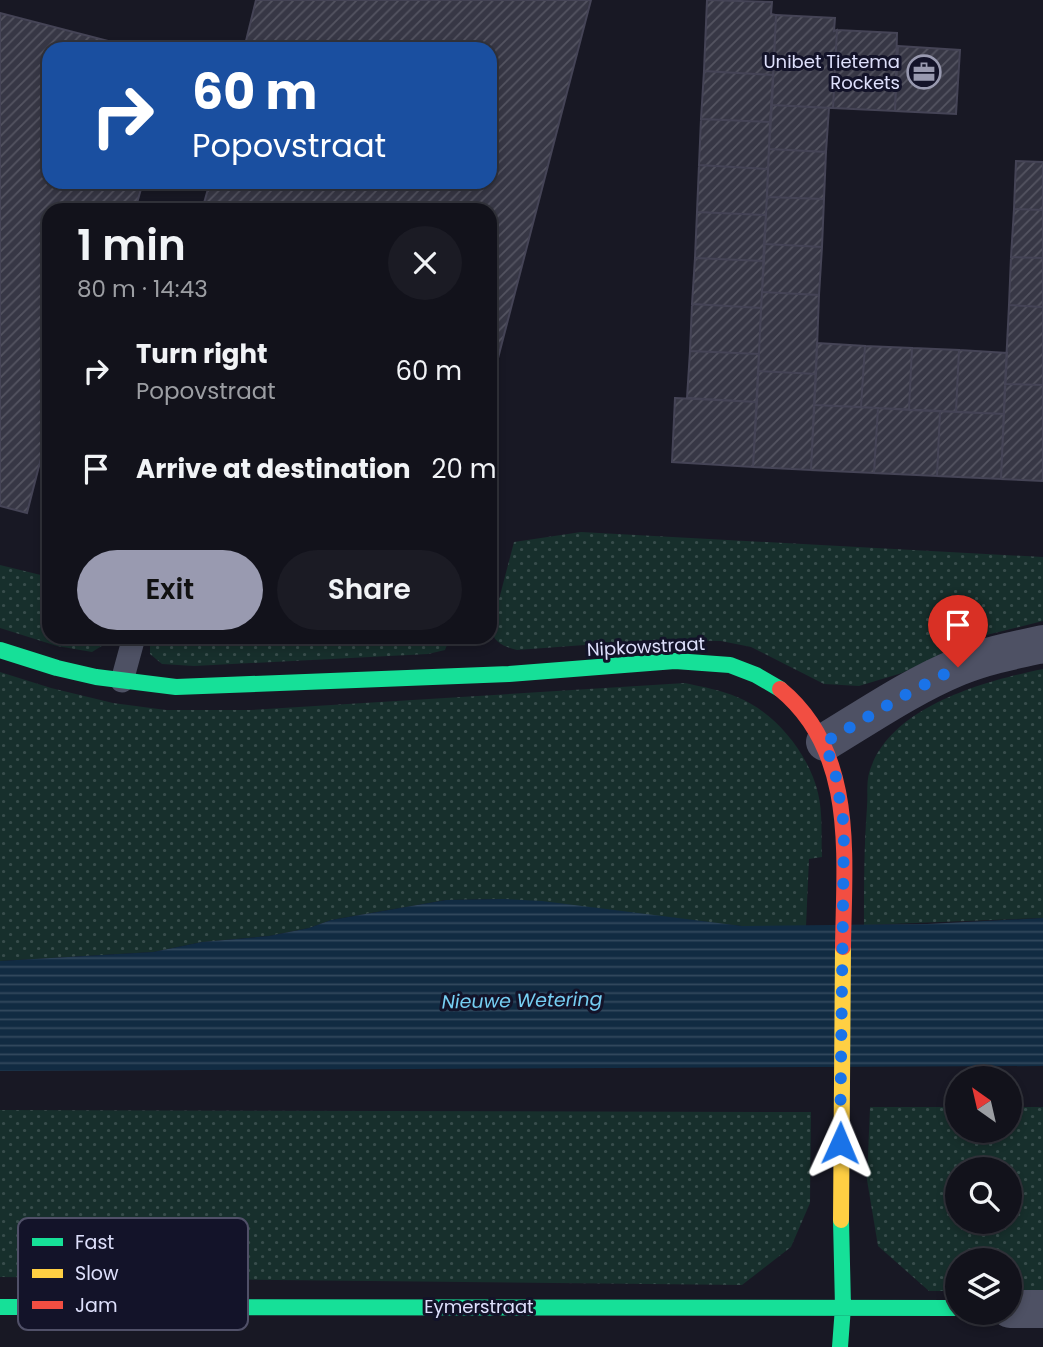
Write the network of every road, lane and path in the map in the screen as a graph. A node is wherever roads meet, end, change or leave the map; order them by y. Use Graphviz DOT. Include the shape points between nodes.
graph roads {
  1 [pos="132,644"];
  2 [pos="1043,644"];
  3 [pos="0,650"];
  4 [pos="122,681"];
  5 [pos="825,742"];
  6 [pos="0,1307"];
  7 [pos="18,1307"];
  8 [pos="248,1307"];
  9 [pos="843,1307"];
  10 [pos="945,1308"];
  11 [pos="1022,1309"];
  12 [pos="1043,1309"];
  13 [pos="840,1347"];
  1 -- 4 [label="lane"];
  2 -- 5 [label="street" via="958,667"];
  3 -- 4 [label="street, Nipkowstraat"];
  4 -- 5 [label="street, Nipkowstraat" via="210,687 538,673 690,661 723,663 783,689"];
  5 -- 9 [label="street, Nipkowstraat" via="844,826"];
  6 -- 7 [label="street, Eymerstraat"];
  8 -- 9 [label="street, Eymerstraat"];
  9 -- 10 [label="street, Eymerstraat"];
  9 -- 13 [label="street, Nipkowstraat"];
  11 -- 12 [label="street"];
}
